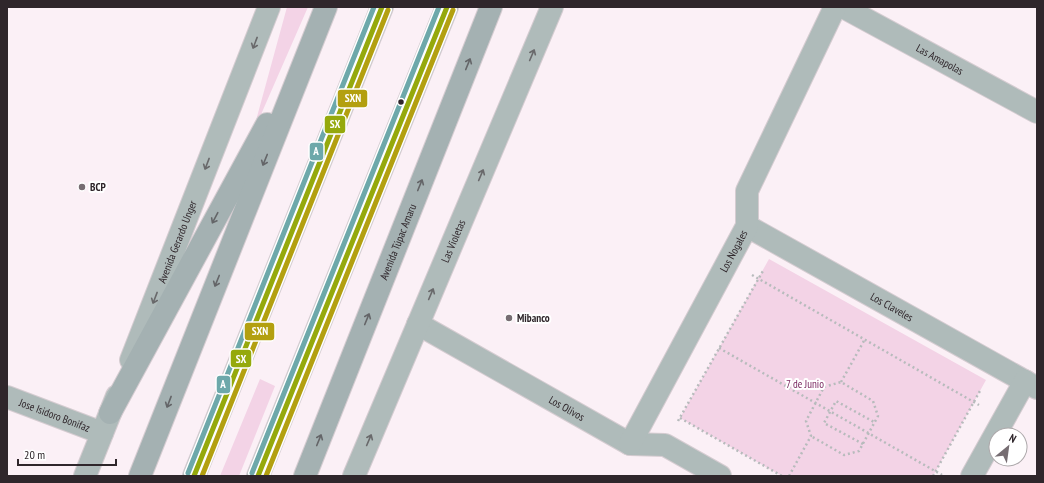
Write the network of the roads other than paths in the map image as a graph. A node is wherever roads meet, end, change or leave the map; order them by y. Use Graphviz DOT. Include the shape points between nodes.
graph roads {
  1 [pos="269,7"];
  2 [pos="326,7"];
  3 [pos="382,7"];
  4 [pos="447,7"];
  5 [pos="491,7"];
  6 [pos="552,7"];
  7 [pos="835,7"];
  8 [pos="843,7"];
  9 [pos="314,36"];
  10 [pos="1037,112"];
  11 [pos="747,226"];
  12 [pos="418,324"];
  13 [pos="1031,385"];
  14 [pos="7,396"];
  15 [pos="106,423"];
  16 [pos="630,444"];
  17 [pos="85,476"];
  18 [pos="140,476"];
  19 [pos="194,476"];
  20 [pos="258,476"];
  21 [pos="305,476"];
  22 [pos="354,476"];
  23 [pos="720,476"];
  24 [pos="972,476"];
  1 -- 15 [label="street, Avenida Gerardo Unger, one-way"];
  2 -- 9 [label="main road"];
  3 -- 19 [label="street"];
  4 -- 20 [label="street"];
  21 -- 5 [label="main road, Avenida Túpac Amaru, one-way"];
  12 -- 6 [label="street, Las Violetas, one-way"];
  7 -- 11 [label="street, Los Nogales" via="746,191"];
  8 -- 10 [label="street, Las Amapolas"];
  9 -- 15 [label="main road, one-way"];
  9 -- 18 [label="main road, one-way"];
  11 -- 13 [label="street, Los Claveles"];
  11 -- 16 [label="street, Los Nogales"];
  12 -- 16 [label="street, Los Olivos"];
  22 -- 12 [label="street, Las Violetas, one-way"];
  13 -- 24 [label="street"];
  14 -- 15 [label="street, Jose Isidoro Bonifaz"];
  15 -- 17 [label="street, Avenida Gerardo Unger"];
  16 -- 23 [label="street, Los Olivos" via="665,445"];
}
